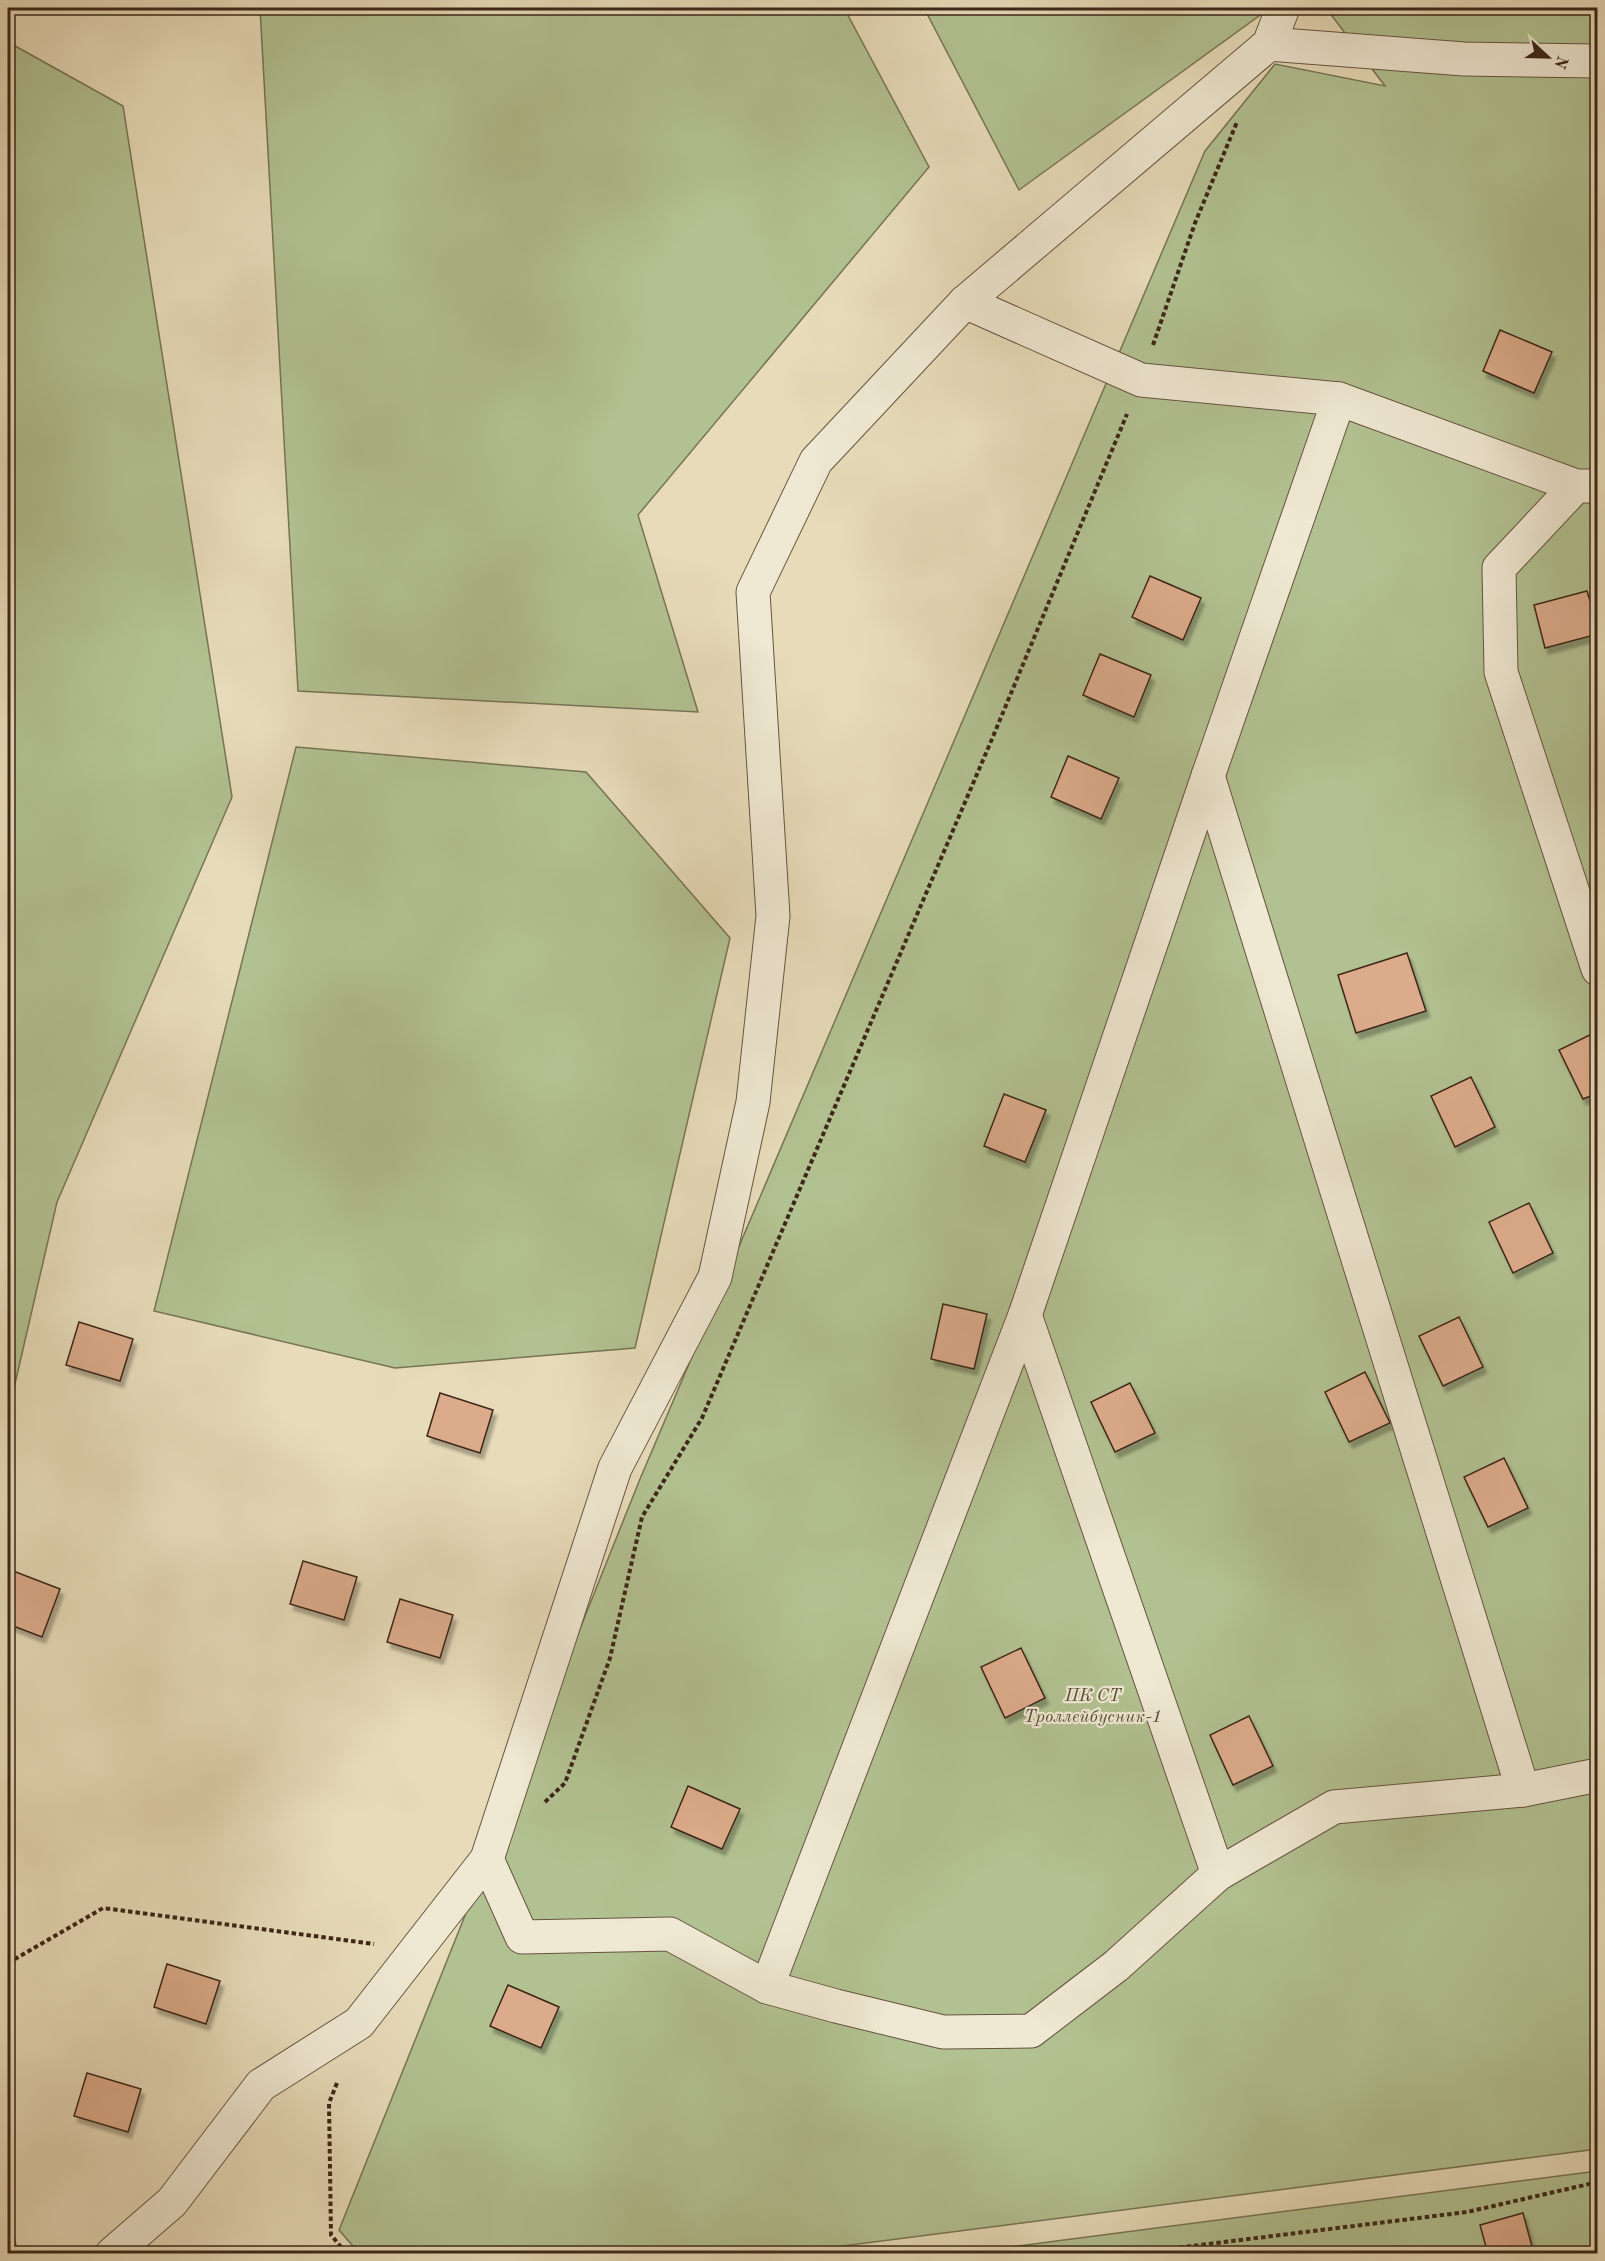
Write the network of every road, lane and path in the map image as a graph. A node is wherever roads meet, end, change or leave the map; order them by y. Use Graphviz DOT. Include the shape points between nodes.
graph roads {
  1 [pos="1283,8"];
  2 [pos="1269,44"];
  3 [pos="1598,61"];
  4 [pos="1238,118"];
  5 [pos="965,302"];
  6 [pos="1141,380"];
  7 [pos="1339,399"];
  8 [pos="1586,486"];
  9 [pos="1208,776"];
  10 [pos="1598,969"];
  11 [pos="1025,1315"];
  12 [pos="1598,1775"];
  13 [pos="1523,1790"];
  14 [pos="541,1806"];
  15 [pos="487,1859"];
  16 [pos="1218,1874"];
  17 [pos="416,1950"];
  18 [pos="8,1963"];
  19 [pos="768,1987"];
  20 [pos="359,2023"];
  21 [pos="1598,2182"];
  22 [pos="112,2253"];
  23 [pos="347,2253"];
  24 [pos="1127,2253"];
  1 -- 2 [label="street"];
  2 -- 3 [label="street" via="1464,59"];
  2 -- 5 [label="street"];
  4 -- 6 [label="path" via="1195,223"];
  5 -- 6 [label="street"];
  5 -- 15 [label="street" via="816,461 753,592 773,916 753,1102 715,1277 615,1468"];
  6 -- 7 [label="street"];
  6 -- 14 [label="path" via="702,1418 642,1517 610,1658 565,1783"];
  7 -- 8 [label="street"];
  7 -- 9 [label="street"];
  8 -- 10 [label="street" via="1499,568 1501,672"];
  9 -- 11 [label="street"];
  9 -- 13 [label="street"];
  11 -- 16 [label="street"];
  11 -- 19 [label="street"];
  12 -- 13 [label="street"];
  13 -- 16 [label="street" via="1334,1807"];
  15 -- 17 [label="street"];
  15 -- 19 [label="street" via="522,1937 670,1934"];
  16 -- 19 [label="street" via="1116,1966 1031,2031 943,2032"];
  17 -- 18 [label="path" via="103,1908"];
  17 -- 20 [label="street"];
  20 -- 22 [label="street" via="261,2085 172,2202"];
  20 -- 23 [label="path" via="329,2103 331,2235"];
  21 -- 24 [label="path" via="1467,2212"];
}
